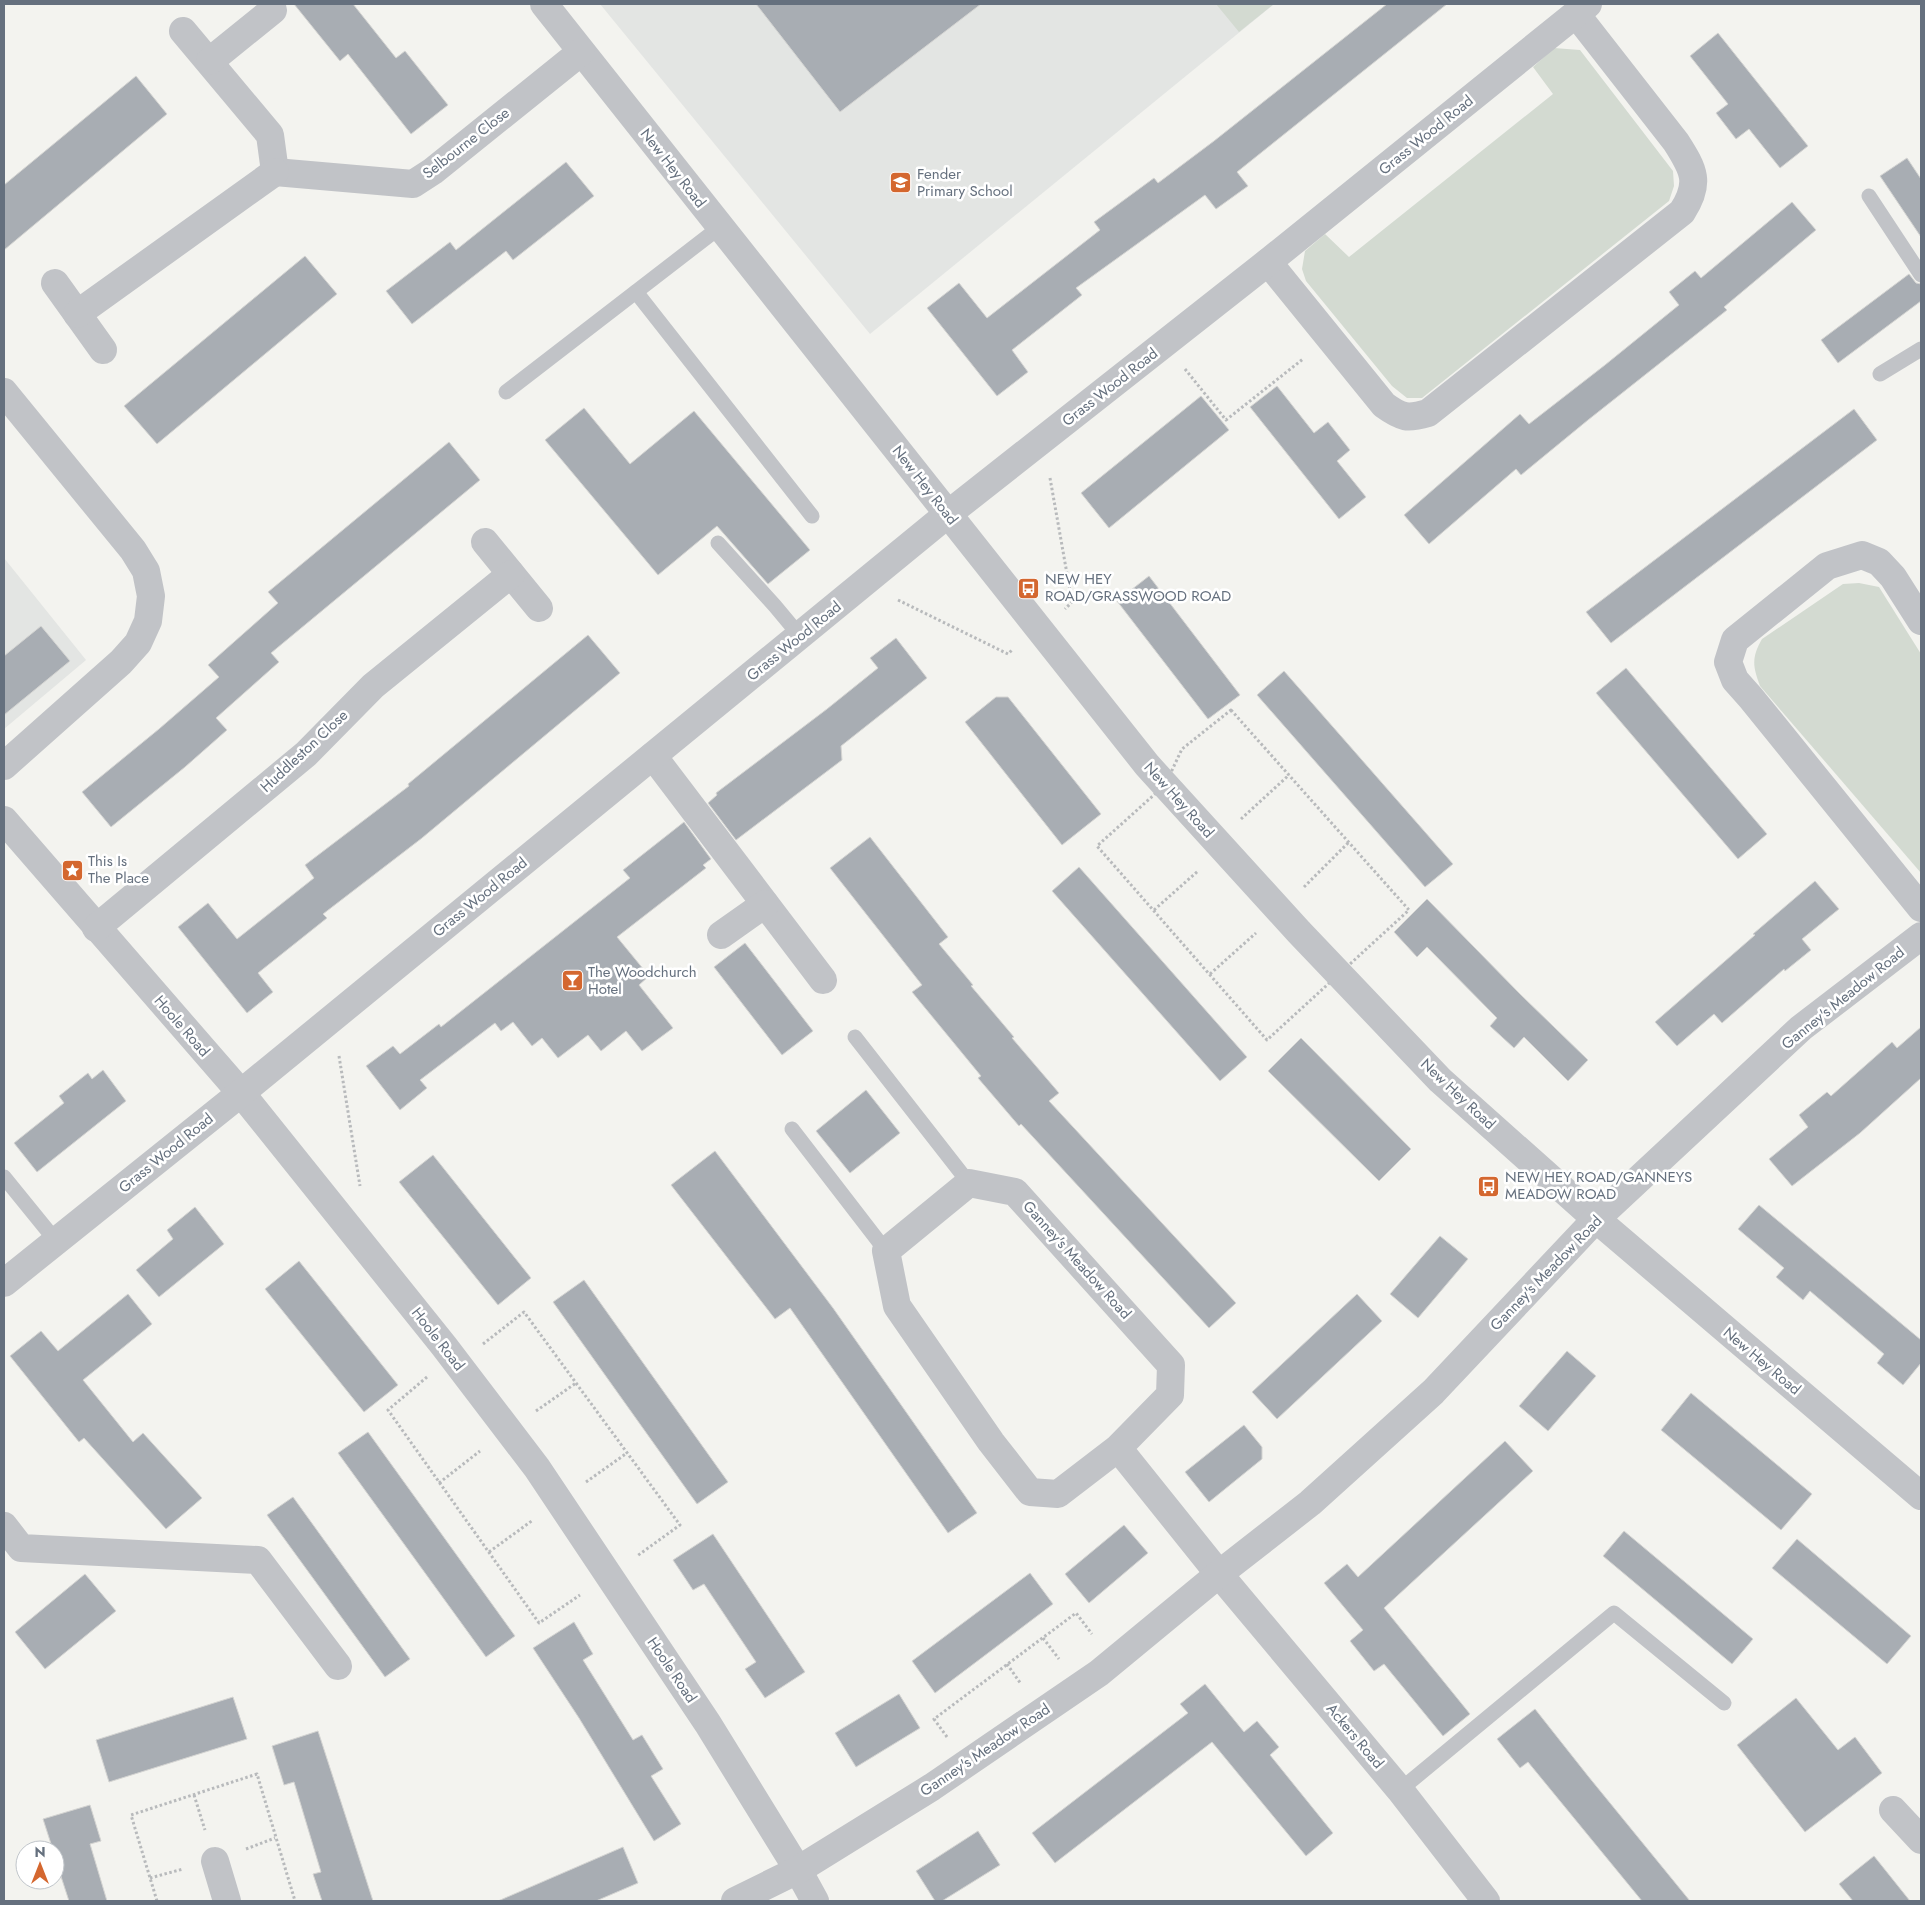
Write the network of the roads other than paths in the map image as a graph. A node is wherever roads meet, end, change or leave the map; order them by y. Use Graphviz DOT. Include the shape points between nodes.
graph roads {
  1 [pos="544,4"];
  2 [pos="1582,9"];
  3 [pos="273,10"];
  4 [pos="184,30"];
  5 [pos="581,52"];
  6 [pos="210,61"];
  7 [pos="275,172"];
  8 [pos="1869,196"];
  9 [pos="720,227"];
  10 [pos="1268,262"];
  11 [pos="1921,275"];
  12 [pos="55,283"];
  13 [pos="636,292"];
  14 [pos="77,314"];
  15 [pos="1921,349"];
  16 [pos="103,350"];
  17 [pos="1880,374"];
  18 [pos="4,392"];
  19 [pos="506,392"];
  20 [pos="948,514"];
  21 [pos="812,516"];
  22 [pos="485,542"];
  23 [pos="718,543"];
  24 [pos="511,574"];
  25 [pos="539,608"];
  26 [pos="1921,621"];
  27 [pos="800,636"];
  28 [pos="653,756"];
  29 [pos="4,766"];
  30 [pos="4,820"];
  31 [pos="765,904"];
  32 [pos="1921,908"];
  33 [pos="96,928"];
  34 [pos="721,935"];
  35 [pos="1921,936"];
  36 [pos="823,980"];
  37 [pos="856,1036"];
  38 [pos="241,1093"];
  39 [pos="792,1129"];
  40 [pos="4,1177"];
  41 [pos="969,1183"];
  42 [pos="1596,1219"];
  43 [pos="56,1241"];
  44 [pos="886,1251"];
  45 [pos="4,1282"];
  46 [pos="1118,1448"];
  47 [pos="1921,1496"];
  48 [pos="4,1526"];
  49 [pos="1220,1574"];
  50 [pos="338,1666"];
  51 [pos="1724,1703"];
  52 [pos="1400,1790"];
  53 [pos="1893,1810"];
  54 [pos="1921,1840"];
  55 [pos="215,1861"];
  56 [pos="798,1870"];
  57 [pos="227,1901"];
  58 [pos="735,1901"];
  59 [pos="815,1901"];
  60 [pos="1486,1901"];
  1 -- 5 [label="street, New Hey Road"];
  2 -- 10 [label="street, Grass Wood Road"];
  2 -- 10 [label="street" via="1688,162 1694,181 1691,198 1682,212 1428,413 1411,418 1396,414 1384,405"];
  3 -- 6 [label="street"];
  4 -- 6 [label="street"];
  5 -- 7 [label="street, Selbourne Close" via="414,184"];
  5 -- 9 [label="street, New Hey Road"];
  6 -- 7 [label="street" via="270,135"];
  7 -- 14 [label="street"];
  8 -- 11 [label="lane"];
  9 -- 13 [label="lane"];
  9 -- 20 [label="street, New Hey Road"];
  10 -- 20 [label="street, Grass Wood Road"];
  12 -- 14 [label="street"];
  13 -- 19 [label="lane"];
  13 -- 21 [label="lane"];
  14 -- 16 [label="street"];
  15 -- 17 [label="lane"];
  18 -- 29 [label="street" via="132,550 146,571 151,596 148,621 138,643 121,662"];
  20 -- 27 [label="street, Grass Wood Road"];
  20 -- 42 [label="street, New Hey Road" via="1148,765 1220,845 1440,1080"];
  22 -- 24 [label="street"];
  23 -- 27 [label="lane"];
  24 -- 25 [label="street"];
  24 -- 33 [label="street, Huddleston Close" via="373,686 306,754"];
  26 -- 32 [label="street" via="1893,577 1879,562 1862,555 1827,566 1735,640 1728,662 1735,680"];
  27 -- 28 [label="street, Grass Wood Road"];
  28 -- 31 [label="street"];
  28 -- 38 [label="street, Grass Wood Road"];
  30 -- 33 [label="street, Hoole Road"];
  31 -- 34 [label="street"];
  31 -- 36 [label="street"];
  33 -- 38 [label="street, Hoole Road"];
  35 -- 42 [label="street, Ganney's Meadow Road" via="1801,1028"];
  37 -- 41 [label="lane"];
  38 -- 43 [label="street, Grass Wood Road"];
  38 -- 56 [label="street, Hoole Road" via="537,1468 708,1724"];
  39 -- 44 [label="lane"];
  40 -- 43 [label="lane"];
  41 -- 44 [label="street"];
  41 -- 46 [label="street, Ganney's Meadow Road" via="1015,1192 1171,1365 1170,1395"];
  42 -- 47 [label="street, New Hey Road"];
  42 -- 49 [label="street, Ganney's Meadow Road" via="1433,1392 1310,1503"];
  43 -- 45 [label="street, Grass Wood Road"];
  44 -- 46 [label="street, Ganney's Meadow Road" via="897,1306 991,1442 1030,1492 1058,1494"];
  46 -- 49 [label="street"];
  48 -- 50 [label="street" via="21,1548 258,1560"];
  49 -- 52 [label="street, Ackers Road"];
  49 -- 56 [label="street, Ganney's Meadow Road" via="1112,1662 932,1787"];
  51 -- 52 [label="lane" via="1614,1613"];
  52 -- 60 [label="street, Ackers Road"];
  53 -- 54 [label="street"];
  55 -- 57 [label="street"];
  56 -- 58 [label="street, Ganney's Meadow Road"];
  56 -- 59 [label="street, Hoole Road"];
}
